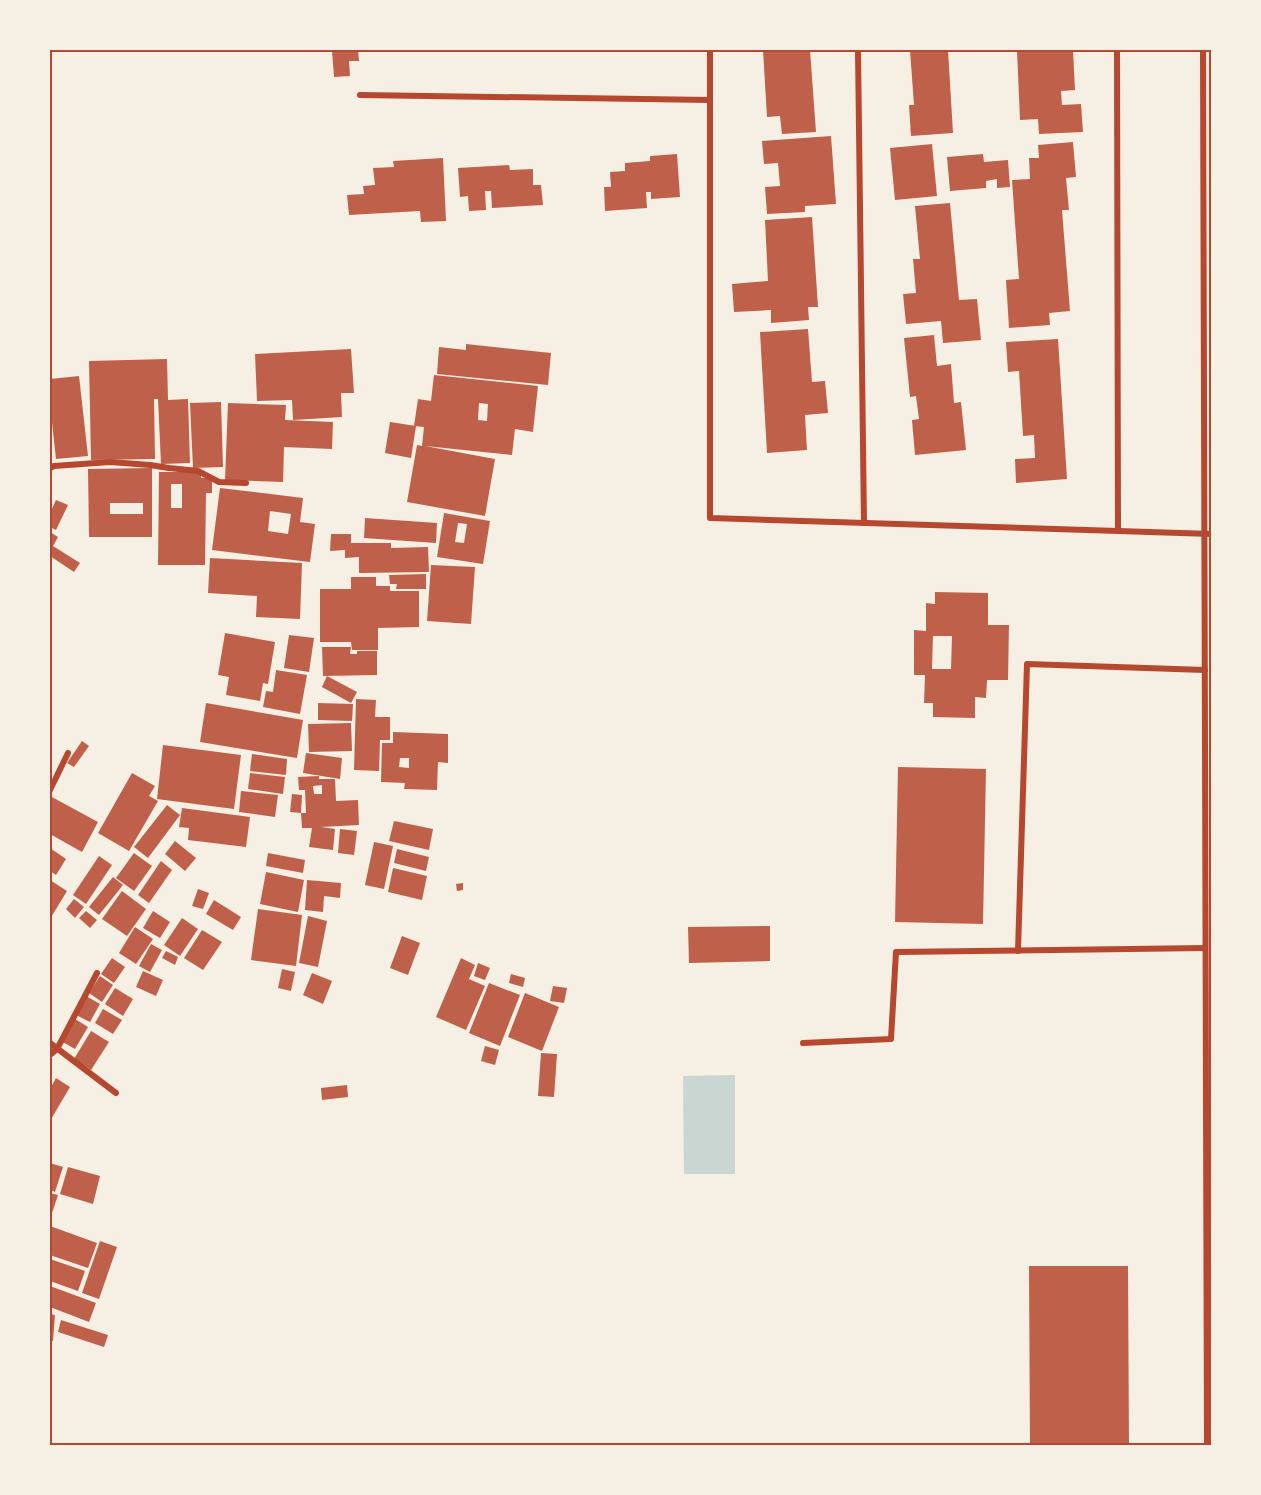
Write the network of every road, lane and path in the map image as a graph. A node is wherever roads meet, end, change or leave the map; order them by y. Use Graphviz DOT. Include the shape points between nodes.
graph roads {
  1 [pos="710,50"];
  2 [pos="858,50"];
  3 [pos="1117,50"];
  4 [pos="1203,50"];
  5 [pos="360,95"];
  6 [pos="710,100"];
  7 [pos="50,468"];
  8 [pos="246,483"];
  9 [pos="864,523"];
  10 [pos="1118,531"];
  11 [pos="1208,534"];
  12 [pos="1205,670"];
  13 [pos="68,753"];
  14 [pos="50,790"];
  15 [pos="1205,948"];
  16 [pos="1018,951"];
  17 [pos="97,973"];
  18 [pos="50,1043"];
  19 [pos="803,1043"];
  20 [pos="57,1049"];
  21 [pos="50,1055"];
  22 [pos="116,1093"];
  23 [pos="1207,1446"];
  1 -- 6 [label="street"];
  2 -- 9 [label="street"];
  3 -- 10 [label="street"];
  4 -- 11 [label="street"];
  5 -- 6 [label="street"];
  6 -- 9 [label="street" via="710,518"];
  7 -- 8 [label="street" via="110,462 150,465 198,471 219,482"];
  9 -- 10 [label="street"];
  10 -- 11 [label="street"];
  11 -- 12 [label="street"];
  12 -- 15 [label="street"];
  12 -- 16 [label="street" via="1027,664"];
  13 -- 14 [label="street"];
  15 -- 16 [label="street"];
  15 -- 23 [label="street"];
  16 -- 19 [label="street" via="896,952 891,1039"];
  17 -- 20 [label="street"];
  18 -- 20 [label="street"];
  20 -- 21 [label="street"];
  20 -- 22 [label="street"];
}
